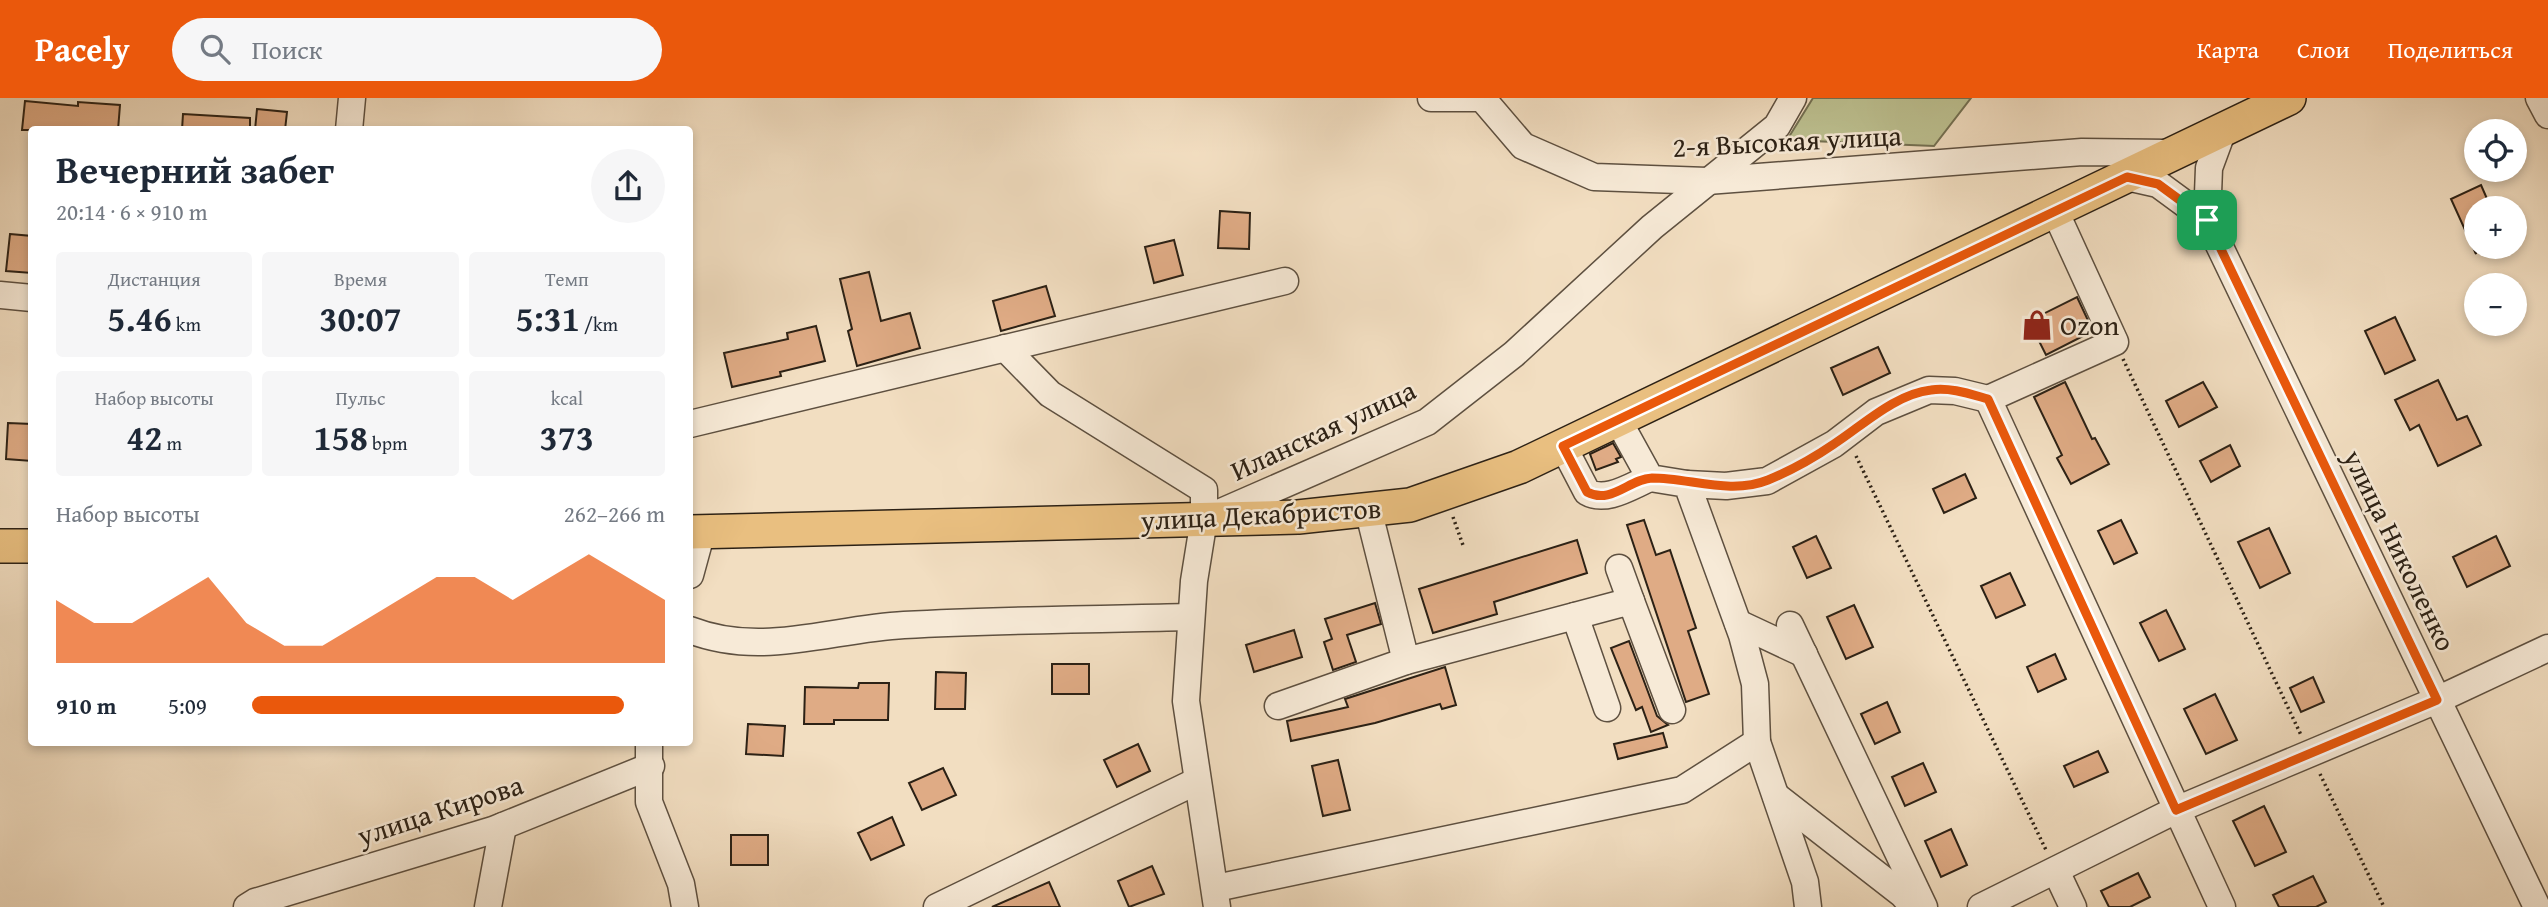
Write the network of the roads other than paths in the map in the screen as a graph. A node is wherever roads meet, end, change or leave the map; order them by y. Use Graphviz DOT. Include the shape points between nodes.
graph roads {
  1 [pos="352,98"];
  2 [pos="1431,98"];
  3 [pos="1460,98"];
  4 [pos="1793,98"];
  5 [pos="2289,98"];
  6 [pos="2539,98"];
  7 [pos="2548,115"];
  8 [pos="349,126"];
  9 [pos="2223,130"];
  10 [pos="2175,153"];
  11 [pos="2127,177"];
  12 [pos="1707,181"];
  13 [pos="2055,211"];
  14 [pos="2207,220"];
  15 [pos="1285,281"];
  16 [pos="0,295"];
  17 [pos="28,298"];
  18 [pos="1005,348"];
  19 [pos="1988,399"];
  20 [pos="1618,420"];
  21 [pos="693,424"];
  22 [pos="1563,446"];
  23 [pos="1650,478"];
  24 [pos="1687,484"];
  25 [pos="1368,509"];
  26 [pos="1204,519"];
  27 [pos="696,531"];
  28 [pos="0,546"];
  29 [pos="28,546"];
  30 [pos="693,553"];
  31 [pos="1619,568"];
  32 [pos="1631,601"];
  33 [pos="1575,616"];
  34 [pos="1191,617"];
  35 [pos="1738,623"];
  36 [pos="1790,625"];
  37 [pos="693,631"];
  38 [pos="2548,648"];
  39 [pos="1804,654"];
  40 [pos="1406,661"];
  41 [pos="2437,700"];
  42 [pos="1278,706"];
  43 [pos="1607,708"];
  44 [pos="1672,710"];
  45 [pos="1757,741"];
  46 [pos="650,754"];
  47 [pos="1197,781"];
  48 [pos="1776,796"];
  49 [pos="2176,810"];
  50 [pos="503,826"];
  51 [pos="2056,871"];
  52 [pos="1216,898"];
  53 [pos="247,907"];
  54 [pos="488,907"];
  55 [pos="685,907"];
  56 [pos="937,907"];
  57 [pos="1808,907"];
  58 [pos="1914,907"];
  59 [pos="1924,907"];
  60 [pos="1981,907"];
  61 [pos="2073,907"];
  62 [pos="2222,907"];
  63 [pos="2537,907"];
  1 -- 8 [label="street"];
  2 -- 3 [label="street, 2-я Высокая улица"];
  3 -- 12 [label="street, 2-я Высокая улица" via="1482,98 1523,146 1594,177"];
  4 -- 12 [label="street, Иланская улица" via="1777,126"];
  5 -- 9 [label="main road, улица Декабристов"];
  6 -- 7 [label="street"];
  9 -- 10 [label="main road, улица Декабристов"];
  9 -- 14 [label="street" via="2209,168"];
  10 -- 11 [label="main road, улица Декабристов"];
  10 -- 12 [label="street, 2-я Высокая улица" via="2082,152"];
  11 -- 13 [label="main road, улица Декабристов"];
  11 -- 14 [label="street" via="2158,184"];
  12 -- 26 [label="street, Иланская улица" via="1514,354 1427,422"];
  13 -- 19 [label="street" via="2115,342"];
  13 -- 20 [label="main road, улица Декабристов"];
  14 -- 41 [label="street, улица Николенко"];
  15 -- 18 [label="street"];
  16 -- 17 [label="street"];
  18 -- 21 [label="street"];
  18 -- 26 [label="street, Иланская улица" via="1050,394 1204,490"];
  19 -- 24 [label="street" via="1929,390 1876,412 1767,481"];
  19 -- 49 [label="street"];
  20 -- 22 [label="main road, улица Декабристов"];
  20 -- 23 [label="street"];
  22 -- 23 [label="street" via="1587,492 1595,496"];
  22 -- 25 [label="main road, улица Декабристов" via="1519,467 1410,505"];
  23 -- 24 [label="street"];
  24 -- 35 [label="street"];
  25 -- 26 [label="main road, улица Декабристов" via="1297,517"];
  25 -- 40 [label="street"];
  26 -- 27 [label="main road, улица Декабристов"];
  26 -- 34 [label="street"];
  27 -- 30 [label="street"];
  28 -- 29 [label="main road"];
  31 -- 32 [label="street"];
  32 -- 33 [label="street"];
  32 -- 44 [label="street"];
  33 -- 40 [label="street"];
  33 -- 43 [label="street"];
  34 -- 37 [label="street" via="901,625 758,644 714,639"];
  34 -- 47 [label="street" via="1186,701"];
  35 -- 39 [label="street"];
  35 -- 45 [label="street" via="1755,684"];
  36 -- 39 [label="street"];
  38 -- 41 [label="street"];
  39 -- 59 [label="street"];
  40 -- 42 [label="street"];
  41 -- 49 [label="street"];
  41 -- 63 [label="street, улица Николенко"];
  45 -- 48 [label="street"];
  45 -- 52 [label="street" via="1682,790"];
  46 -- 50 [label="street, улица Кирова"];
  46 -- 55 [label="street" via="649,802 681,884"];
  47 -- 52 [label="street"];
  47 -- 56 [label="street"];
  48 -- 57 [label="street" via="1805,882"];
  48 -- 58 [label="street"];
  49 -- 51 [label="street"];
  49 -- 62 [label="street"];
  50 -- 53 [label="street, улица Кирова"];
  50 -- 54 [label="street"];
  51 -- 60 [label="street"];
  51 -- 61 [label="street"];
}
